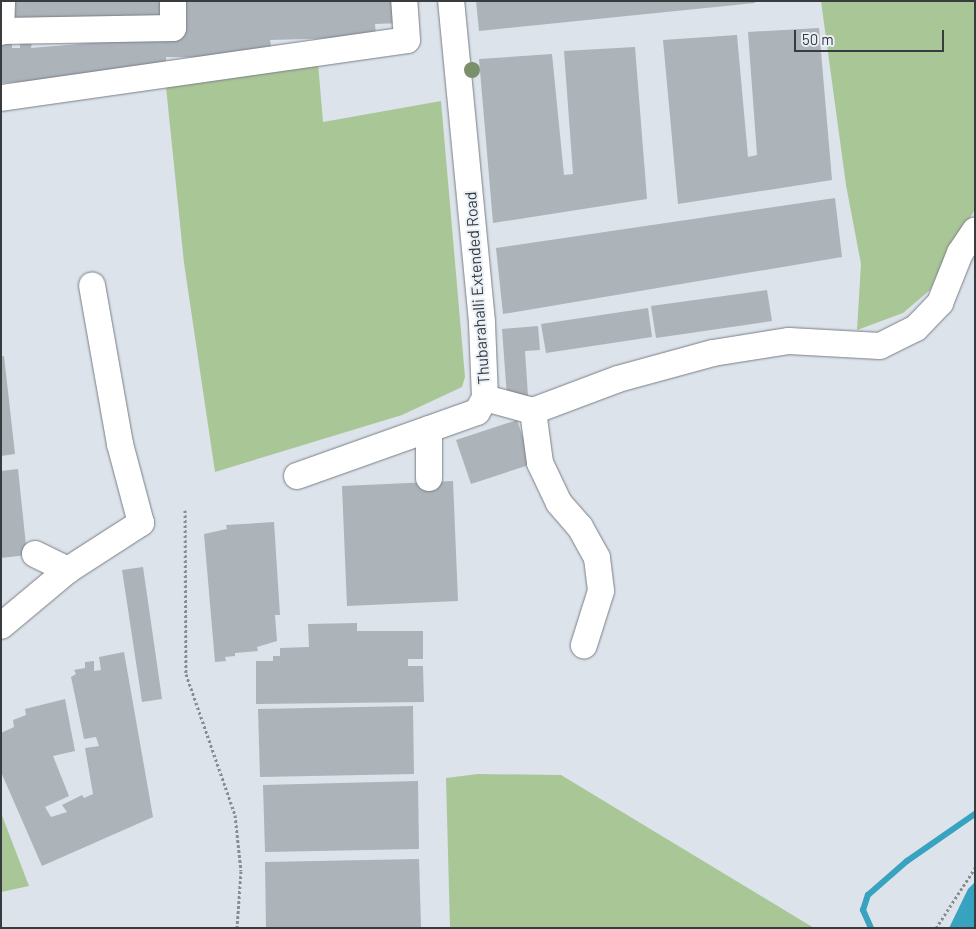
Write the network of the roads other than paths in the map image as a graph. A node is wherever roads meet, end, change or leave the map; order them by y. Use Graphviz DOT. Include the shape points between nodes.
graph roads {
  1 [pos="2,1"];
  2 [pos="173,1"];
  3 [pos="404,1"];
  4 [pos="451,1"];
  5 [pos="1,32"];
  6 [pos="1,98"];
  7 [pos="975,231"];
  8 [pos="92,285"];
  9 [pos="485,398"];
  10 [pos="533,411"];
  11 [pos="428,429"];
  12 [pos="297,476"];
  13 [pos="428,478"];
  14 [pos="35,554"];
  15 [pos="68,570"];
  16 [pos="1,626"];
  17 [pos="584,645"];
  1 -- 5 [label="street"];
  2 -- 5 [label="street" via="173,28"];
  3 -- 6 [label="street" via="407,40"];
  4 -- 9 [label="street, Thubarahalli Extended Road" via="481,313"];
  7 -- 10 [label="street" via="960,252 940,303 916,328 880,346 789,341 713,353 618,379"];
  8 -- 15 [label="street" via="120,444 141,523"];
  9 -- 10 [label="street"];
  9 -- 11 [label="street, Thubarahalli Extended Road" via="478,412"];
  10 -- 17 [label="street" via="540,463 559,503 580,527 597,558 601,591"];
  11 -- 12 [label="street, Thubarahalli Extended Road"];
  11 -- 13 [label="street"];
  14 -- 15 [label="street"];
  15 -- 16 [label="street"];
}
